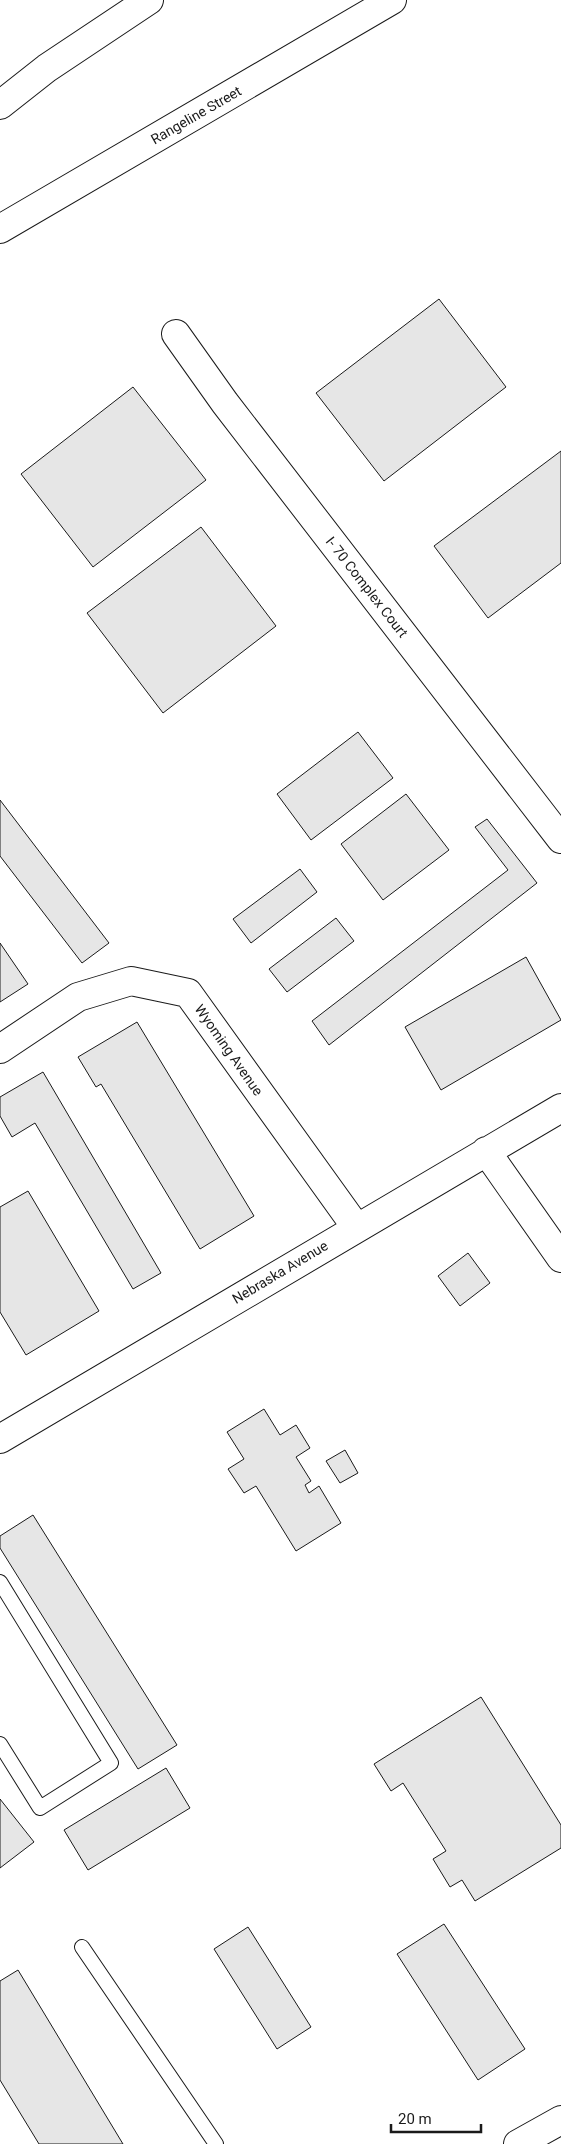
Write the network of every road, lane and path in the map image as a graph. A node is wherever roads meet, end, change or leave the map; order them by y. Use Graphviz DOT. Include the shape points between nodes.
graph roads {
  1 [pos="149,0"];
  2 [pos="392,0"];
  3 [pos="0,105"];
  4 [pos="0,229"];
  5 [pos="176,334"];
  6 [pos="561,839"];
  7 [pos="0,1049"];
  8 [pos="561,1108"];
  9 [pos="486,1151"];
  10 [pos="356,1228"];
  11 [pos="561,1258"];
  12 [pos="4,1427"];
  13 [pos="0,1582"];
  14 [pos="0,1744"];
  15 [pos="82,1947"];
  16 [pos="561,2120"];
  17 [pos="216,2144"];
  18 [pos="518,2144"];
  1 -- 3 [label="street" via="47,68"];
  2 -- 4 [label="street, Rangeline Street"];
  5 -- 6 [label="street, I- 70 Complex Court"];
  7 -- 10 [label="street, Wyoming Avenue" via="78,997 131,981 188,993"];
  8 -- 9 [label="street, Nebraska Avenue"];
  9 -- 10 [label="street, Nebraska Avenue"];
  9 -- 11 [label="street"];
  10 -- 12 [label="street, Nebraska Avenue"];
  13 -- 14 [label="lane" via="111,1763 40,1808"];
  15 -- 17 [label="lane"];
  16 -- 18 [label="street"];
}
